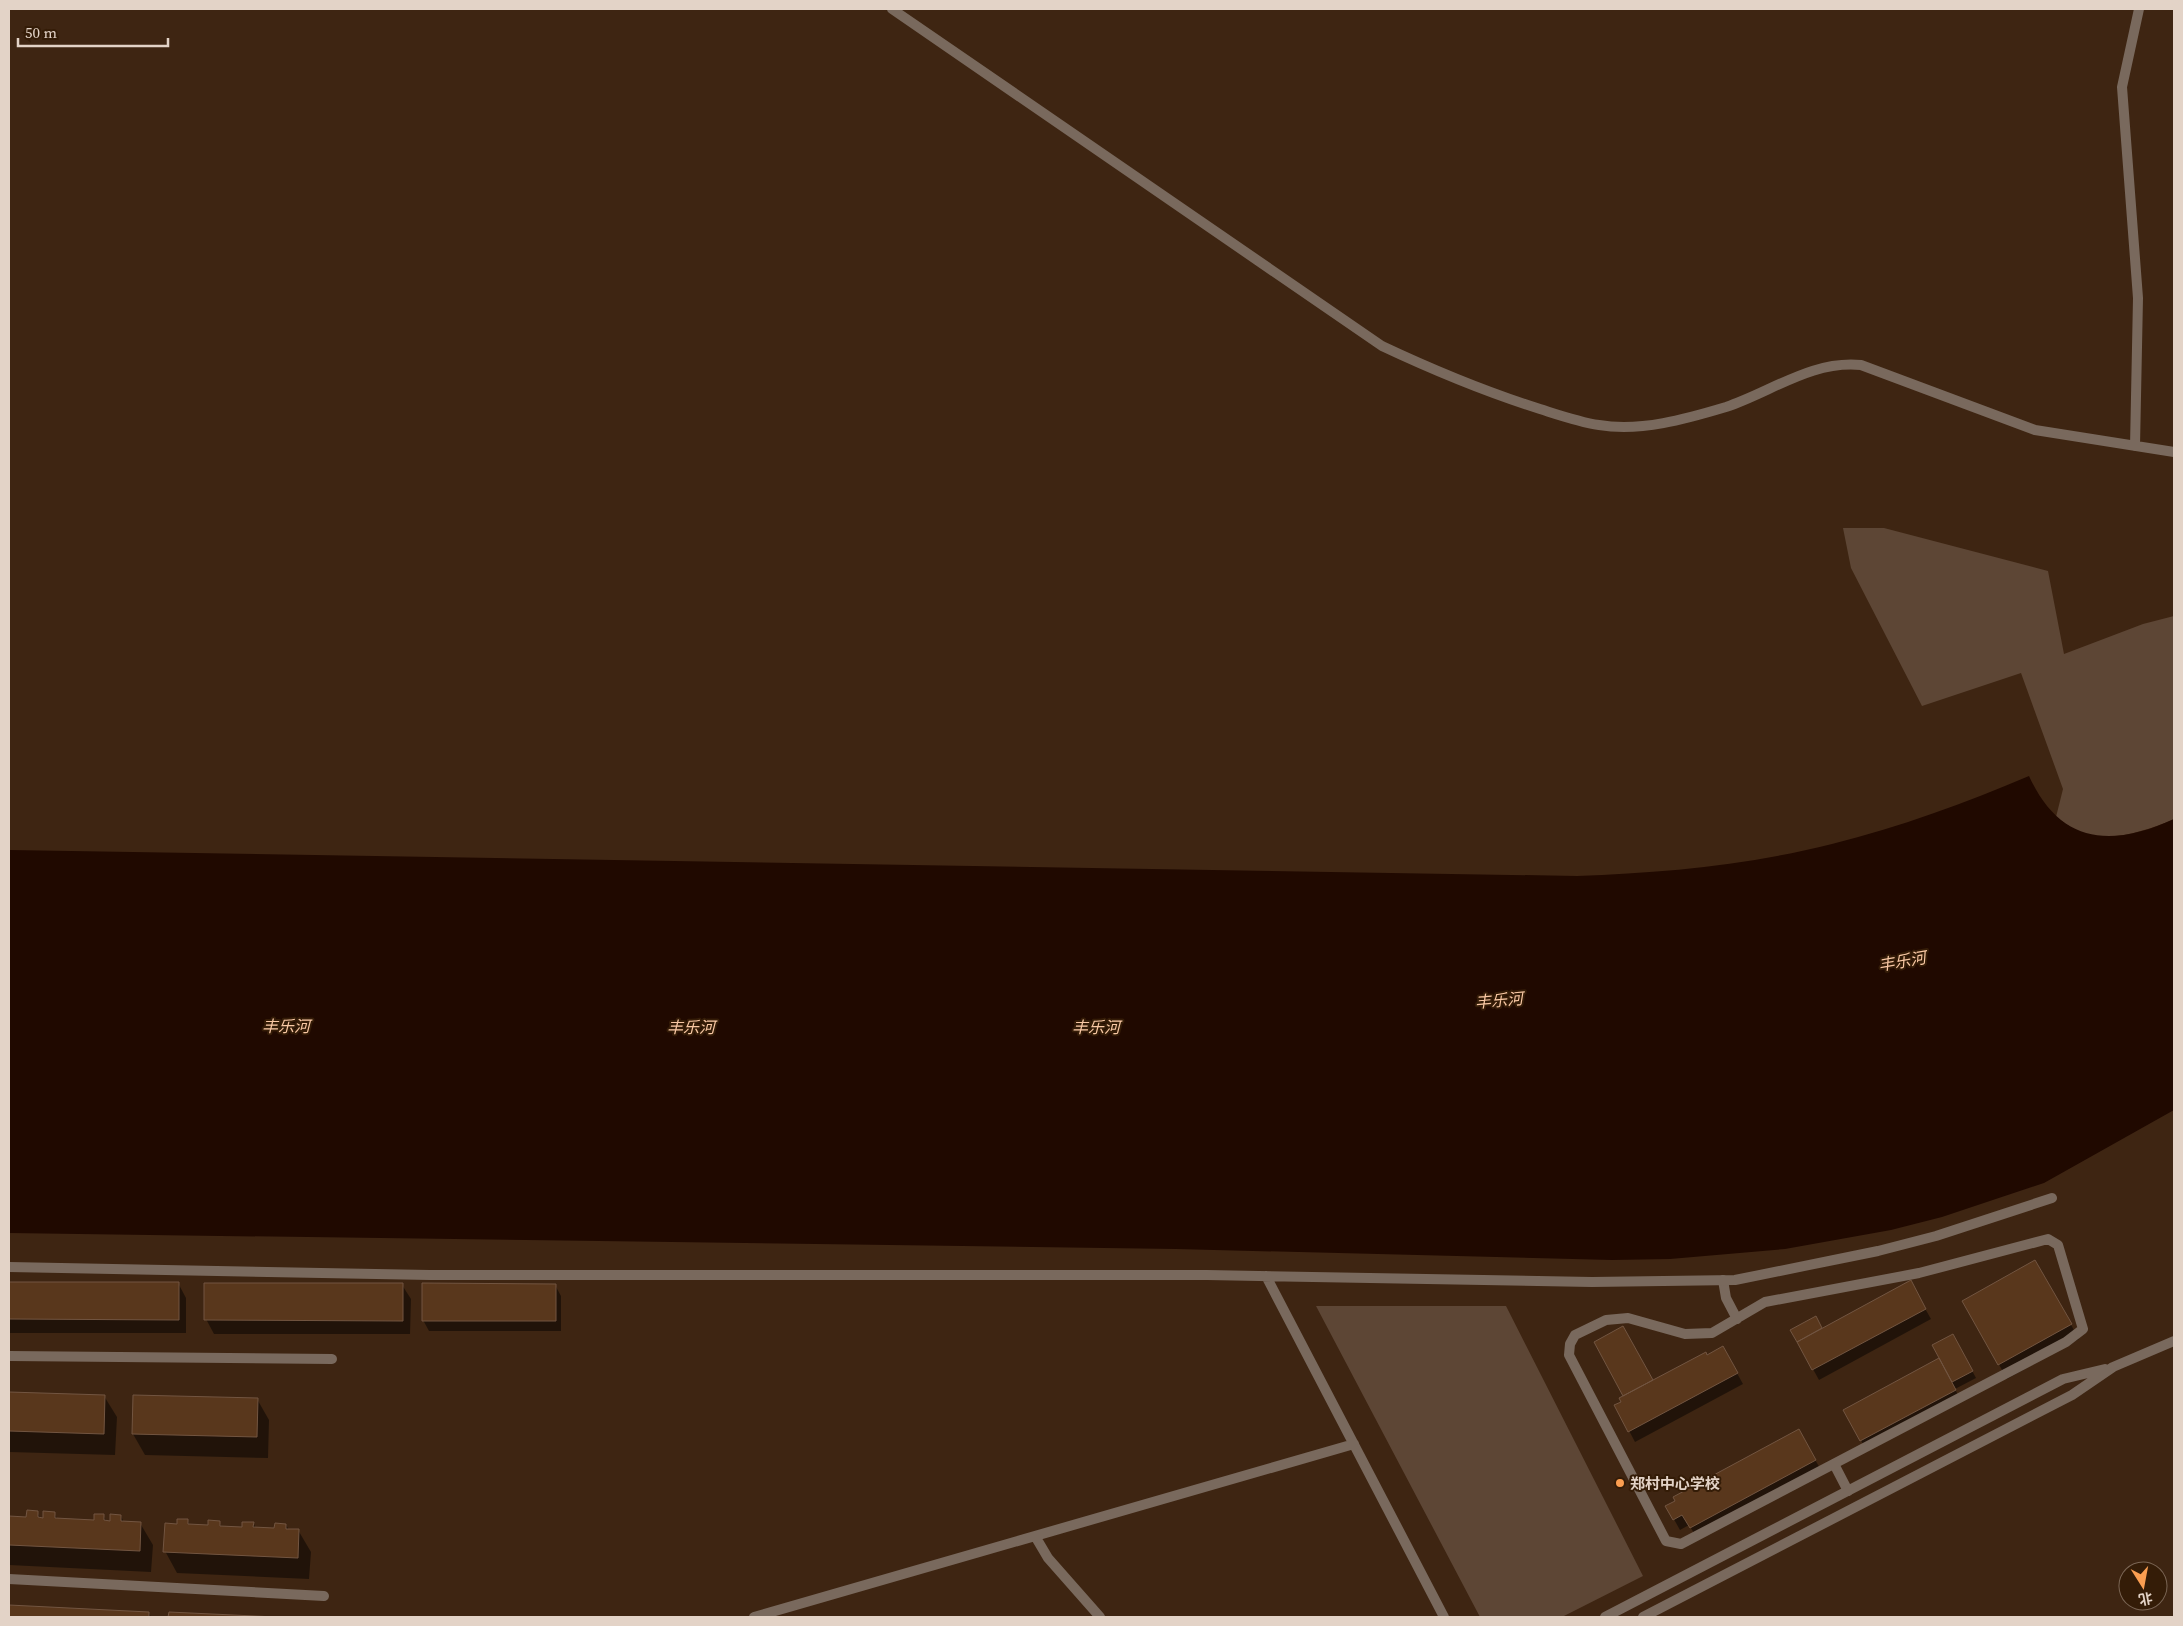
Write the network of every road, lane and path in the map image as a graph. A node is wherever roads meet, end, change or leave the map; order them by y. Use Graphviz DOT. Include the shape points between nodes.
graph roads {
  1 [pos="892,9"];
  2 [pos="2139,9"];
  3 [pos="2135,446"];
  4 [pos="2174,452"];
  5 [pos="2052,1198"];
  6 [pos="9,1267"];
  7 [pos="1266,1276"];
  8 [pos="1722,1280"];
  9 [pos="1737,1319"];
  10 [pos="2174,1341"];
  11 [pos="9,1356"];
  12 [pos="332,1358"];
  13 [pos="2113,1366"];
  14 [pos="1354,1444"];
  15 [pos="1834,1464"];
  16 [pos="1848,1491"];
  17 [pos="1035,1536"];
  18 [pos="9,1579"];
  19 [pos="324,1596"];
  20 [pos="754,1617"];
  21 [pos="1100,1617"];
  22 [pos="1444,1617"];
  23 [pos="1605,1617"];
  24 [pos="1643,1617"];
  1 -- 3 [label="street" via="1382,346 1508,399 1599,425 1642,425 1695,417 1746,400 1819,367 1847,363 1861,365 2035,430"];
  2 -- 3 [label="street" via="2122,87 2138,298"];
  3 -- 4 [label="street"];
  5 -- 8 [label="street" via="1953,1231 1878,1251 1807,1267"];
  6 -- 7 [label="street" via="430,1275"];
  7 -- 8 [label="street" via="1592,1282"];
  7 -- 14 [label="street"];
  8 -- 9 [label="street" via="1726,1298"];
  9 -- 15 [label="street" via="1712,1333 1701,1335 1685,1334 1628,1318 1615,1318 1575,1335 1570,1344 1569,1355 1666,1541 1680,1544"];
  9 -- 15 [label="street" via="1765,1302 1919,1273 2048,1239 2058,1245 2084,1329 2066,1342"];
  10 -- 13 [label="street"];
  11 -- 12 [label="street"];
  13 -- 16 [label="street" via="2063,1379"];
  13 -- 24 [label="street" via="2072,1394"];
  14 -- 17 [label="street"];
  14 -- 22 [label="street"];
  15 -- 16 [label="street"];
  16 -- 23 [label="street"];
  17 -- 20 [label="street"];
  17 -- 21 [label="street" via="1048,1558"];
  18 -- 19 [label="street"];
}
